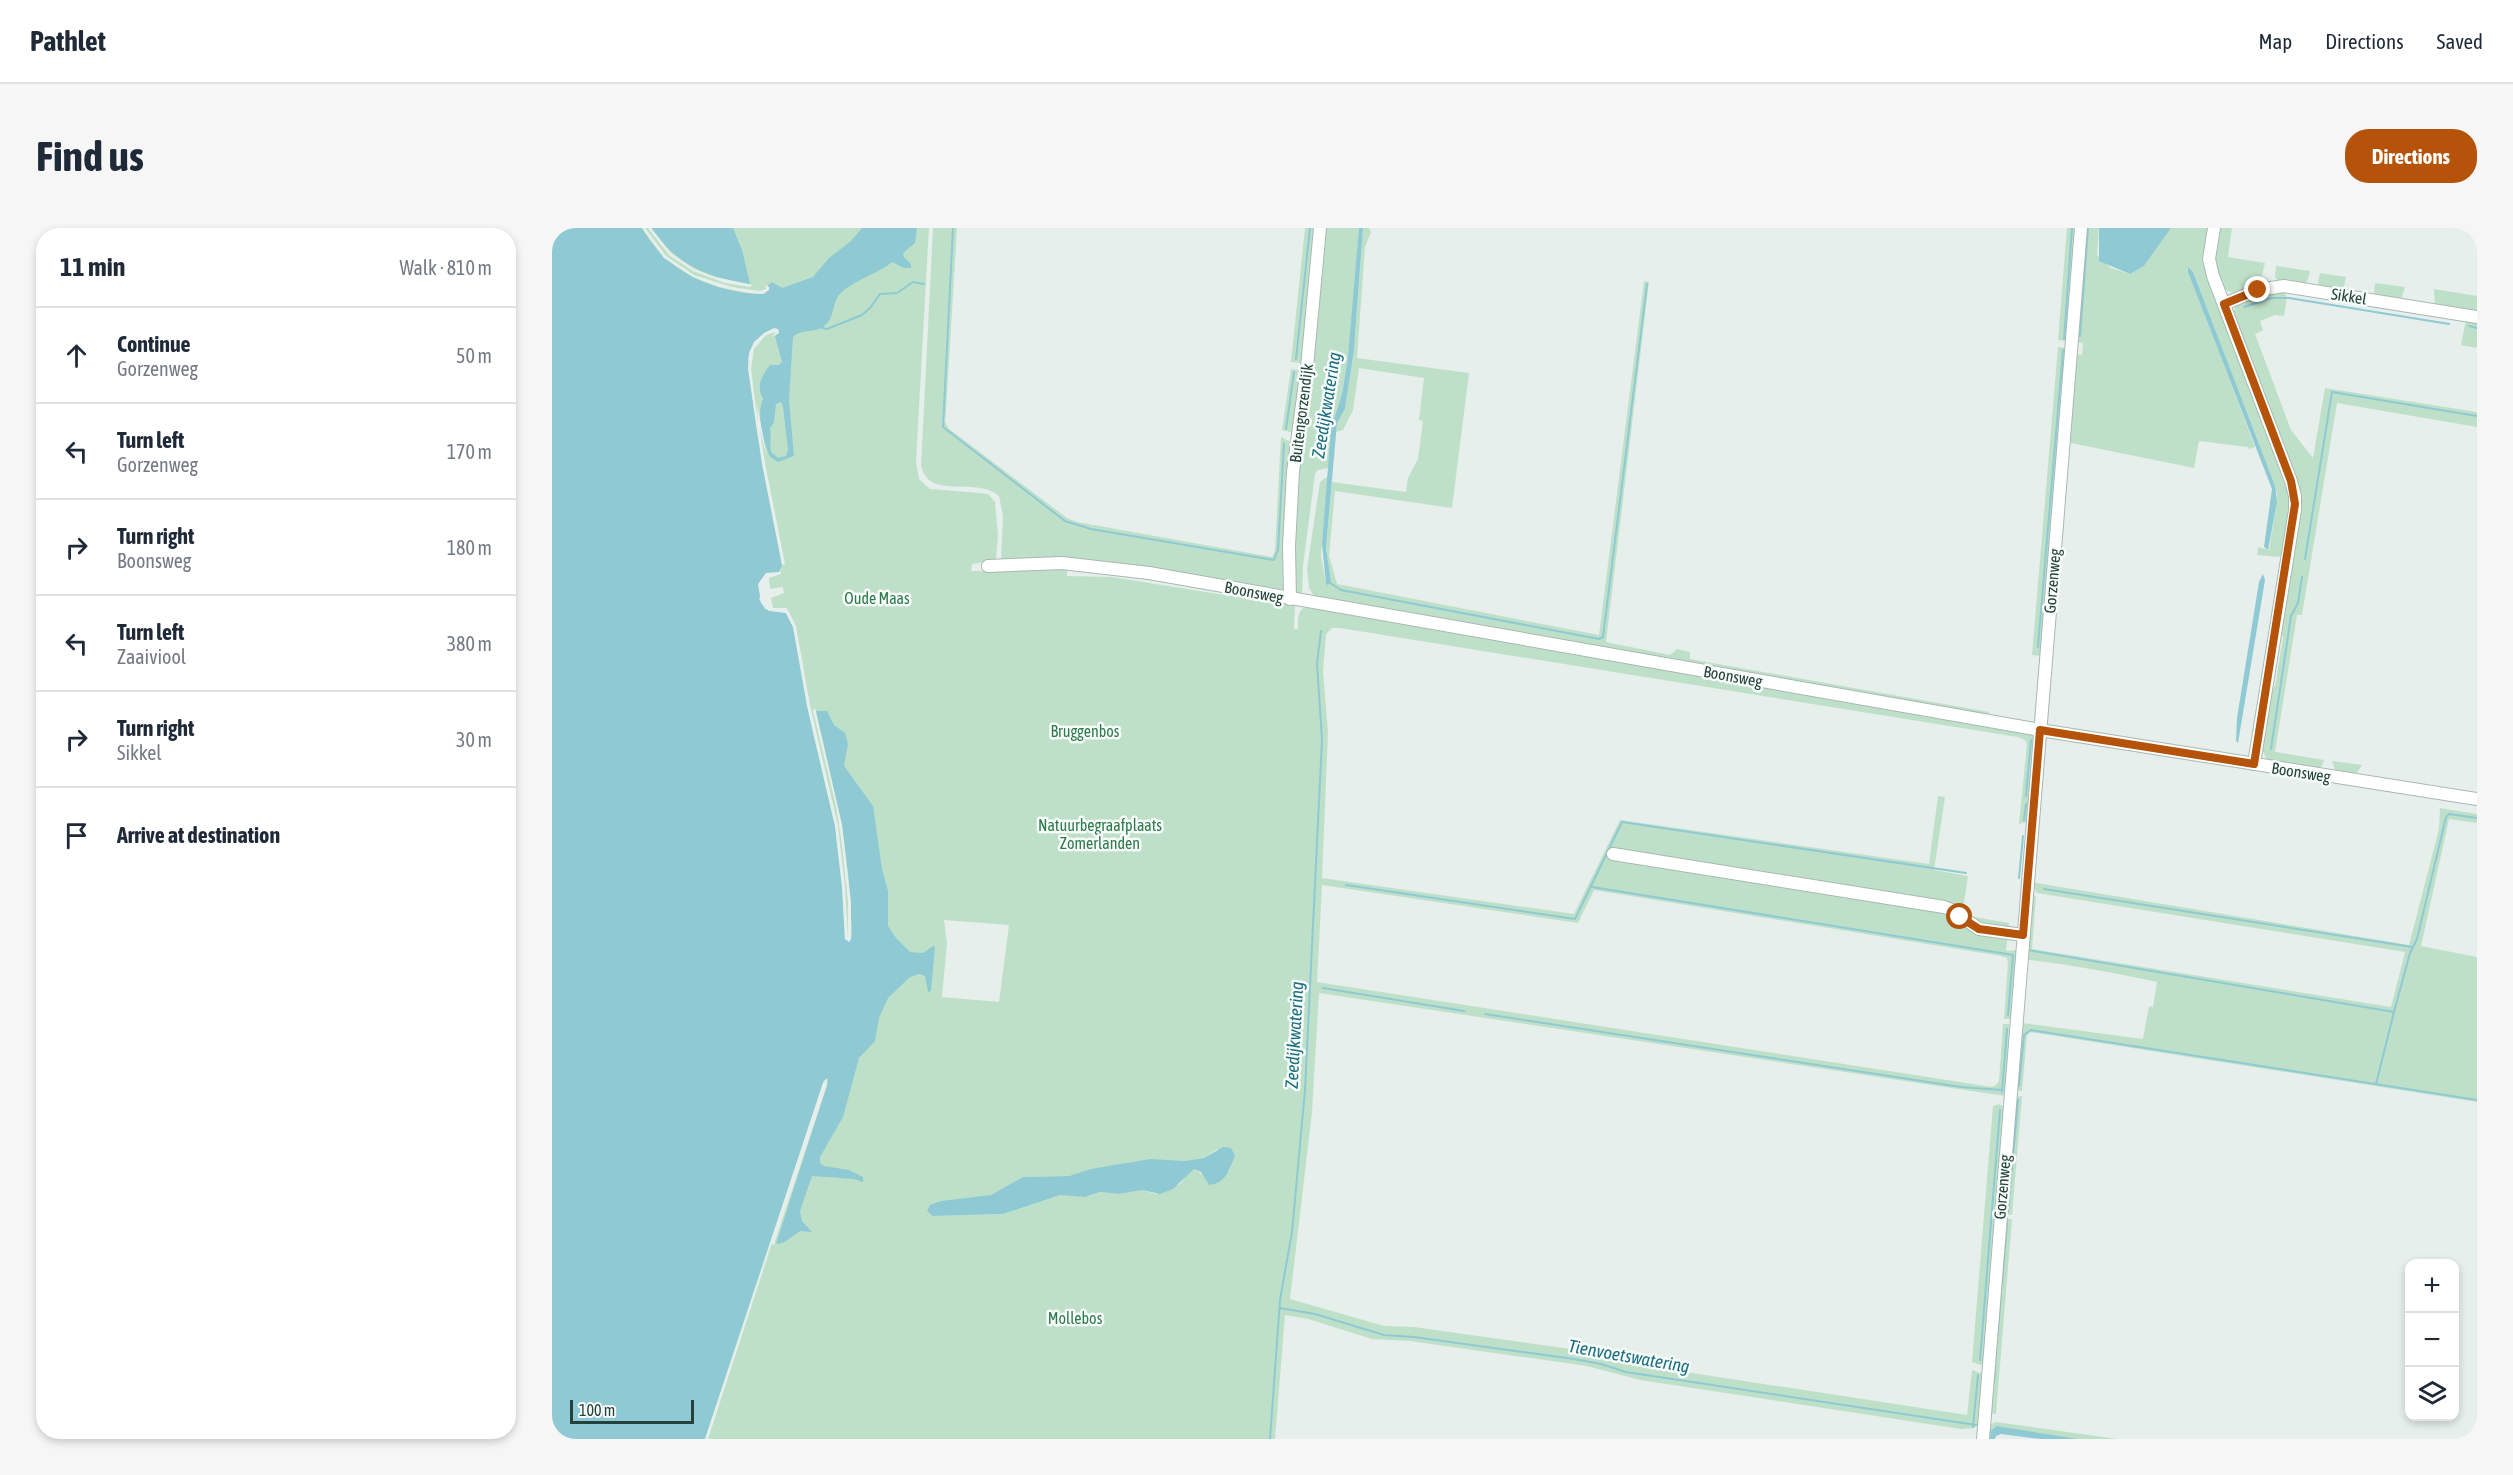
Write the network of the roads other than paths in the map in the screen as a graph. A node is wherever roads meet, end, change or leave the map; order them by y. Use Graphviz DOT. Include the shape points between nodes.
graph roads {
  1 [pos="1320,228"];
  2 [pos="2082,228"];
  3 [pos="2214,228"];
  4 [pos="2224,304"];
  5 [pos="2477,316"];
  6 [pos="988,566"];
  7 [pos="1290,599"];
  8 [pos="2040,730"];
  9 [pos="2254,764"];
  10 [pos="2477,799"];
  11 [pos="1613,854"];
  12 [pos="2023,935"];
  13 [pos="1983,1439"];
  1 -- 7 [label="street, Buitengorzendijk" via="1293,472"];
  2 -- 8 [label="street, Gorzenweg"];
  3 -- 4 [label="street" via="2210,264"];
  4 -- 5 [label="street, Sikkel" via="2258,290 2284,286"];
  4 -- 9 [label="street" via="2295,500"];
  6 -- 7 [label="street, Boonsweg" via="1092,566"];
  7 -- 8 [label="street, Boonsweg"];
  8 -- 9 [label="street, Boonsweg"];
  8 -- 12 [label="street, Gorzenweg"];
  9 -- 10 [label="street, Boonsweg"];
  11 -- 12 [label="street" via="1944,907 1979,929"];
  12 -- 13 [label="street, Gorzenweg"];
}
